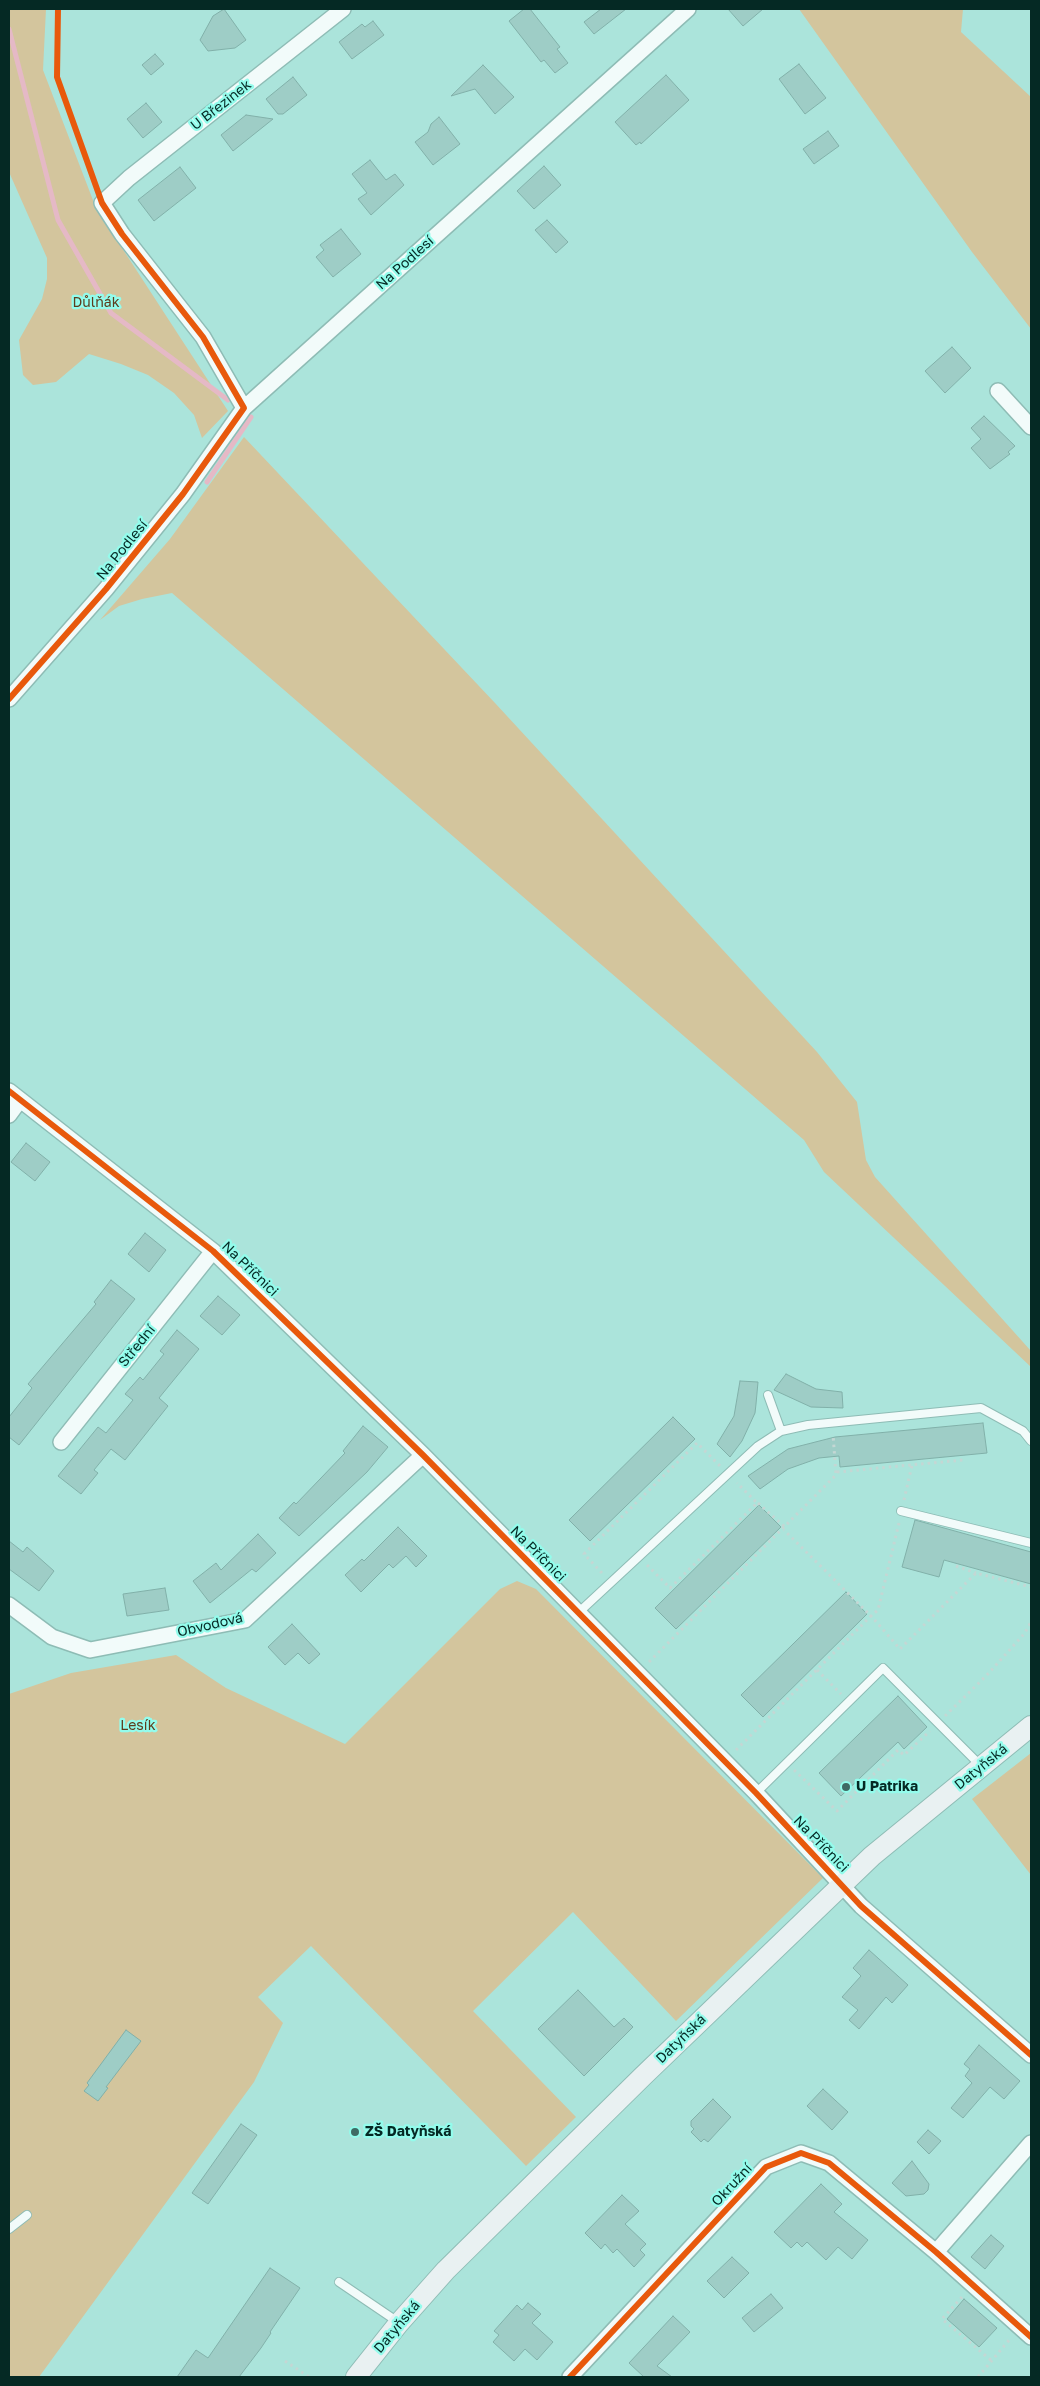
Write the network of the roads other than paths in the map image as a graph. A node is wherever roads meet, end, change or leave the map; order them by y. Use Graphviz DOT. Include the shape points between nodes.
graph roads {
  1 [pos="343,9"];
  2 [pos="688,9"];
  3 [pos="998,392"];
  4 [pos="244,408"];
  5 [pos="1031,427"];
  6 [pos="9,699"];
  7 [pos="15,1096"];
  8 [pos="9,1115"];
  9 [pos="213,1251"];
  10 [pos="768,1394"];
  11 [pos="781,1432"];
  12 [pos="1031,1441"];
  13 [pos="61,1442"];
  14 [pos="423,1456"];
  15 [pos="902,1511"];
  16 [pos="1031,1543"];
  17 [pos="9,1605"];
  18 [pos="578,1613"];
  19 [pos="1031,1726"];
  20 [pos="981,1766"];
  21 [pos="756,1793"];
  22 [pos="842,1884"];
  23 [pos="1031,2055"];
  24 [pos="1031,2143"];
  25 [pos="27,2215"];
  26 [pos="9,2229"];
  27 [pos="936,2252"];
  28 [pos="339,2282"];
  29 [pos="400,2323"];
  30 [pos="1026,2332"];
  31 [pos="356,2377"];
  32 [pos="570,2377"];
  1 -- 4 [label="street, U Březinek" via="128,178 102,203 122,234 203,337"];
  2 -- 4 [label="street, Na Podlesí"];
  3 -- 5 [label="street"];
  4 -- 6 [label="street, Na Podlesí" via="183,494 106,589"];
  7 -- 8 [label="street"];
  7 -- 9 [label="street, Na Příčnici"];
  9 -- 13 [label="street, Střední"];
  9 -- 14 [label="street, Na Příčnici"];
  10 -- 11 [label="lane"];
  11 -- 12 [label="lane" via="832,1422 981,1408 1023,1432"];
  11 -- 18 [label="lane" via="758,1446"];
  14 -- 17 [label="street, Obvodová" via="245,1620 90,1650 52,1637"];
  14 -- 18 [label="street, Na Příčnici"];
  15 -- 16 [label="lane"];
  18 -- 21 [label="street, Na Příčnici"];
  19 -- 20 [label="main road, Datyňská"];
  20 -- 21 [label="lane" via="883,1668"];
  20 -- 22 [label="main road, Datyňská"];
  21 -- 22 [label="street, Na Příčnici"];
  22 -- 23 [label="street, Na Příčnici" via="861,1906"];
  22 -- 29 [label="main road, Datyňská" via="460,2256"];
  24 -- 27 [label="street"];
  25 -- 26 [label="lane"];
  27 -- 30 [label="street, Okružní"];
  27 -- 32 [label="street, Okružní" via="829,2163 801,2152 766,2167"];
  28 -- 29 [label="lane"];
  29 -- 31 [label="main road, Datyňská"];
}
